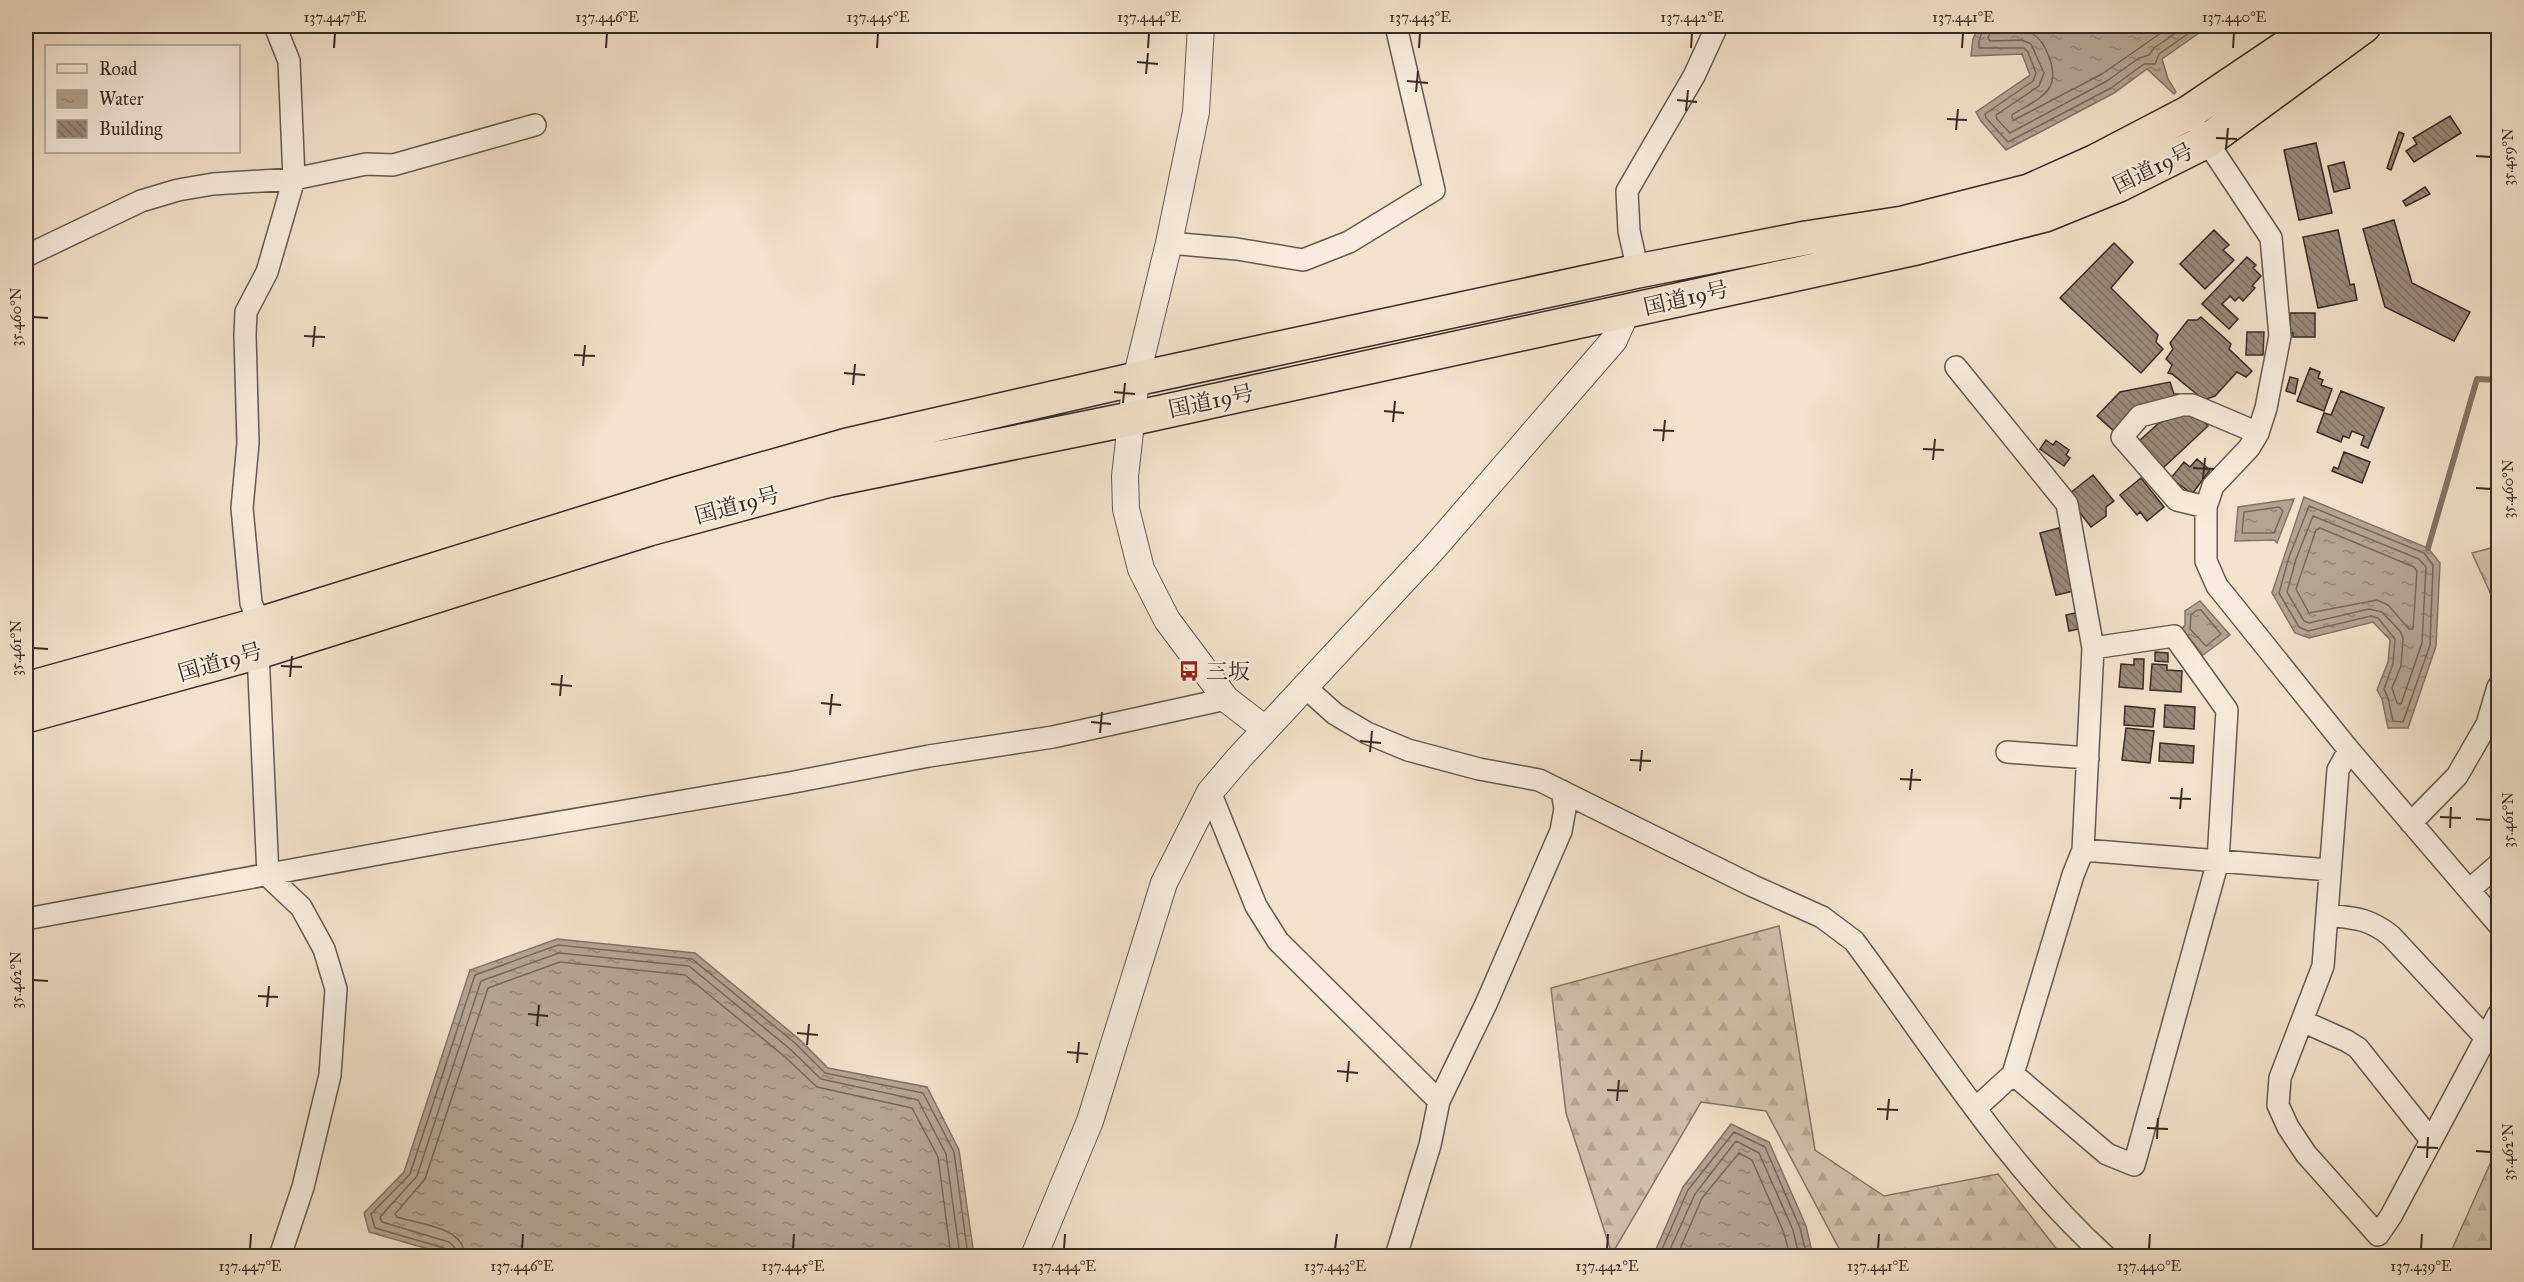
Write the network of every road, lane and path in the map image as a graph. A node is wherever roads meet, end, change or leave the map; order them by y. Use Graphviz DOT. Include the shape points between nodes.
graph roads {
  1 [pos="274,26"];
  2 [pos="1201,26"];
  3 [pos="1396,26"];
  4 [pos="1716,26"];
  5 [pos="2317,26"];
  6 [pos="2364,26"];
  7 [pos="2188,113"];
  8 [pos="535,125"];
  9 [pos="2207,141"];
  10 [pos="294,179"];
  11 [pos="1169,243"];
  12 [pos="26,256"];
  13 [pos="1638,271"];
  14 [pos="1627,311"];
  15 [pos="1956,367"];
  16 [pos="1136,379"];
  17 [pos="1130,419"];
  18 [pos="2258,434"];
  19 [pos="2206,507"];
  20 [pos="259,638"];
  21 [pos="2093,648"];
  22 [pos="1305,687"];
  23 [pos="2499,687"];
  24 [pos="26,689"];
  25 [pos="1226,699"];
  26 [pos="26,716"];
  27 [pos="1265,729"];
  28 [pos="2349,750"];
  29 [pos="2007,753"];
  30 [pos="2088,758"];
  31 [pos="1562,791"];
  32 [pos="1210,792"];
  33 [pos="2411,823"];
  34 [pos="2083,850"];
  35 [pos="2218,861"];
  36 [pos="2499,865"];
  37 [pos="2330,870"];
  38 [pos="268,876"];
  39 [pos="2469,890"];
  40 [pos="2327,915"];
  41 [pos="26,919"];
  42 [pos="2499,924"];
  43 [pos="2499,1015"];
  44 [pos="2302,1022"];
  45 [pos="2486,1038"];
  46 [pos="2013,1074"];
  47 [pos="1439,1101"];
  48 [pos="1976,1108"];
  49 [pos="2431,1140"];
  50 [pos="280,1257"];
  51 [pos="1034,1257"];
  52 [pos="1396,1257"];
  53 [pos="2105,1257"];
  1 -- 10 [label="street" via="290,61"];
  2 -- 11 [label="street" via="1196,112"];
  3 -- 11 [label="street" via="1434,190 1349,242 1304,260"];
  4 -- 13 [label="street" via="1694,76 1627,191 1629,231"];
  5 -- 7 [label="highway, 国道19号"];
  6 -- 9 [label="highway, 国道19号"];
  7 -- 9 [label="street"];
  7 -- 13 [label="highway, 国道19号" via="2029,191 1903,223"];
  8 -- 10 [label="street" via="393,165 366,164"];
  9 -- 14 [label="highway, 国道19号" via="2084,201 2007,226"];
  9 -- 18 [label="street" via="2271,238 2280,336"];
  10 -- 12 [label="street" via="178,190 141,201"];
  10 -- 20 [label="street" via="267,272 246,312 248,443 242,508 251,603"];
  11 -- 16 [label="street"];
  13 -- 16 [label="highway, 国道19号"];
  14 -- 17 [label="highway, 国道19号"];
  14 -- 22 [label="street" via="1614,340 1433,549"];
  15 -- 21 [label="street" via="2067,504"];
  16 -- 17 [label="street"];
  16 -- 20 [label="highway, 国道19号" via="837,448 671,495"];
  17 -- 20 [label="highway, 国道19号" via="830,480"];
  17 -- 25 [label="street" via="1126,509 1141,568 1167,620"];
  18 -- 19 [label="street" via="2214,486"];
  18 -- 19 [label="street" via="2192,405 2182,405 2140,416 2122,437 2177,500"];
  19 -- 28 [label="street" via="2206,561 2217,586"];
  20 -- 24 [label="highway, 国道19号"];
  20 -- 26 [label="highway, 国道19号"];
  20 -- 38 [label="street"];
  21 -- 30 [label="street"];
  21 -- 35 [label="street" via="2174,636 2227,710"];
  22 -- 27 [label="street"];
  22 -- 31 [label="street" via="1335,714 1408,750 1539,780"];
  23 -- 33 [label="street" via="2487,724 2457,776"];
  25 -- 27 [label="street"];
  25 -- 38 [label="street" via="1053,736"];
  27 -- 32 [label="street"];
  28 -- 33 [label="street"];
  28 -- 37 [label="street" via="2338,770"];
  29 -- 30 [label="street"];
  30 -- 34 [label="street"];
  31 -- 47 [label="street" via="1565,809 1561,831"];
  31 -- 48 [label="street" via="1822,917 1854,941"];
  32 -- 47 [label="street" via="1256,906 1278,941"];
  32 -- 51 [label="street" via="1164,882 1090,1121"];
  33 -- 39 [label="street"];
  34 -- 35 [label="street"];
  34 -- 46 [label="street"];
  35 -- 37 [label="street"];
  35 -- 46 [label="street" via="2134,1165 2107,1154"];
  36 -- 39 [label="street"];
  37 -- 40 [label="street"];
  38 -- 41 [label="street"];
  38 -- 50 [label="street" via="301,907 324,950 336,989 330,1075 303,1187"];
  39 -- 42 [label="street"];
  40 -- 44 [label="street" via="2323,966"];
  40 -- 45 [label="street" via="2377,924"];
  43 -- 45 [label="street"];
  44 -- 49 [label="street" via="2358,1048"];
  44 -- 49 [label="street" via="2280,1078 2280,1111 2306,1154 2378,1235"];
  45 -- 49 [label="street"];
  46 -- 48 [label="street"];
  47 -- 52 [label="street" via="1430,1145"];
  48 -- 53 [label="street" via="2038,1187"];
}
